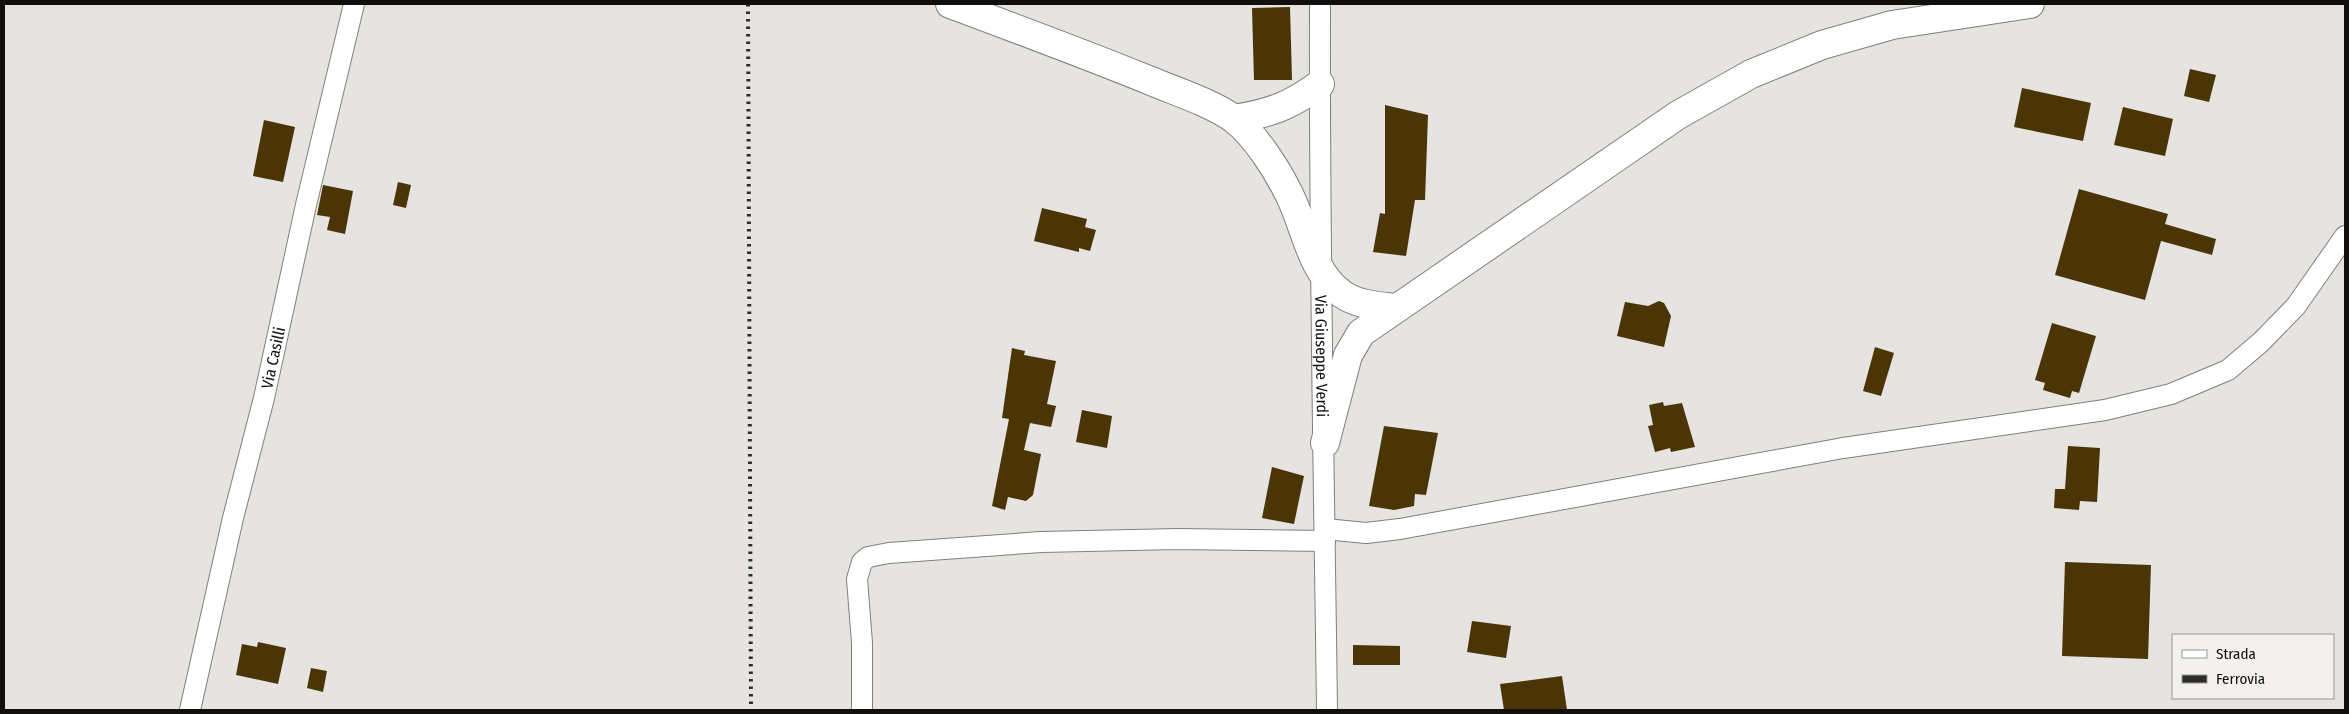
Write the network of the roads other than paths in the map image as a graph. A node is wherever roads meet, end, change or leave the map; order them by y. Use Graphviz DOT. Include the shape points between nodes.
graph roads {
  1 [pos="354,4"];
  2 [pos="950,4"];
  3 [pos="1320,4"];
  4 [pos="2030,4"];
  5 [pos="1320,84"];
  6 [pos="1234,119"];
  7 [pos="2345,236"];
  8 [pos="1320,271"];
  9 [pos="1396,308"];
  10 [pos="1325,443"];
  11 [pos="1325,535"];
  12 [pos="190,710"];
  13 [pos="862,710"];
  14 [pos="1327,710"];
  1 -- 12 [label="street, Via Casilli"];
  2 -- 6 [label="highway" via="1134,74"];
  3 -- 5 [label="street, Via Giuseppe Verdi"];
  4 -- 9 [label="highway" via="1892,25 1822,45 1751,74 1678,116"];
  5 -- 6 [label="highway" via="1296,102 1264,114"];
  5 -- 8 [label="street, Via Giuseppe Verdi"];
  6 -- 8 [label="highway" via="1263,151 1288,192"];
  7 -- 11 [label="street" via="2296,306 2261,342 2228,370 2171,394 2105,410 1843,448 1400,529"];
  8 -- 9 [label="highway" via="1342,294 1359,302"];
  8 -- 10 [label="street, Via Giuseppe Verdi"];
  9 -- 10 [label="highway" via="1361,333 1348,355"];
  10 -- 11 [label="street, Via Giuseppe Verdi"];
  11 -- 13 [label="street" via="1041,542 868,557 862,562 858,579"];
  11 -- 14 [label="street, Via Giuseppe Verdi"];
}
